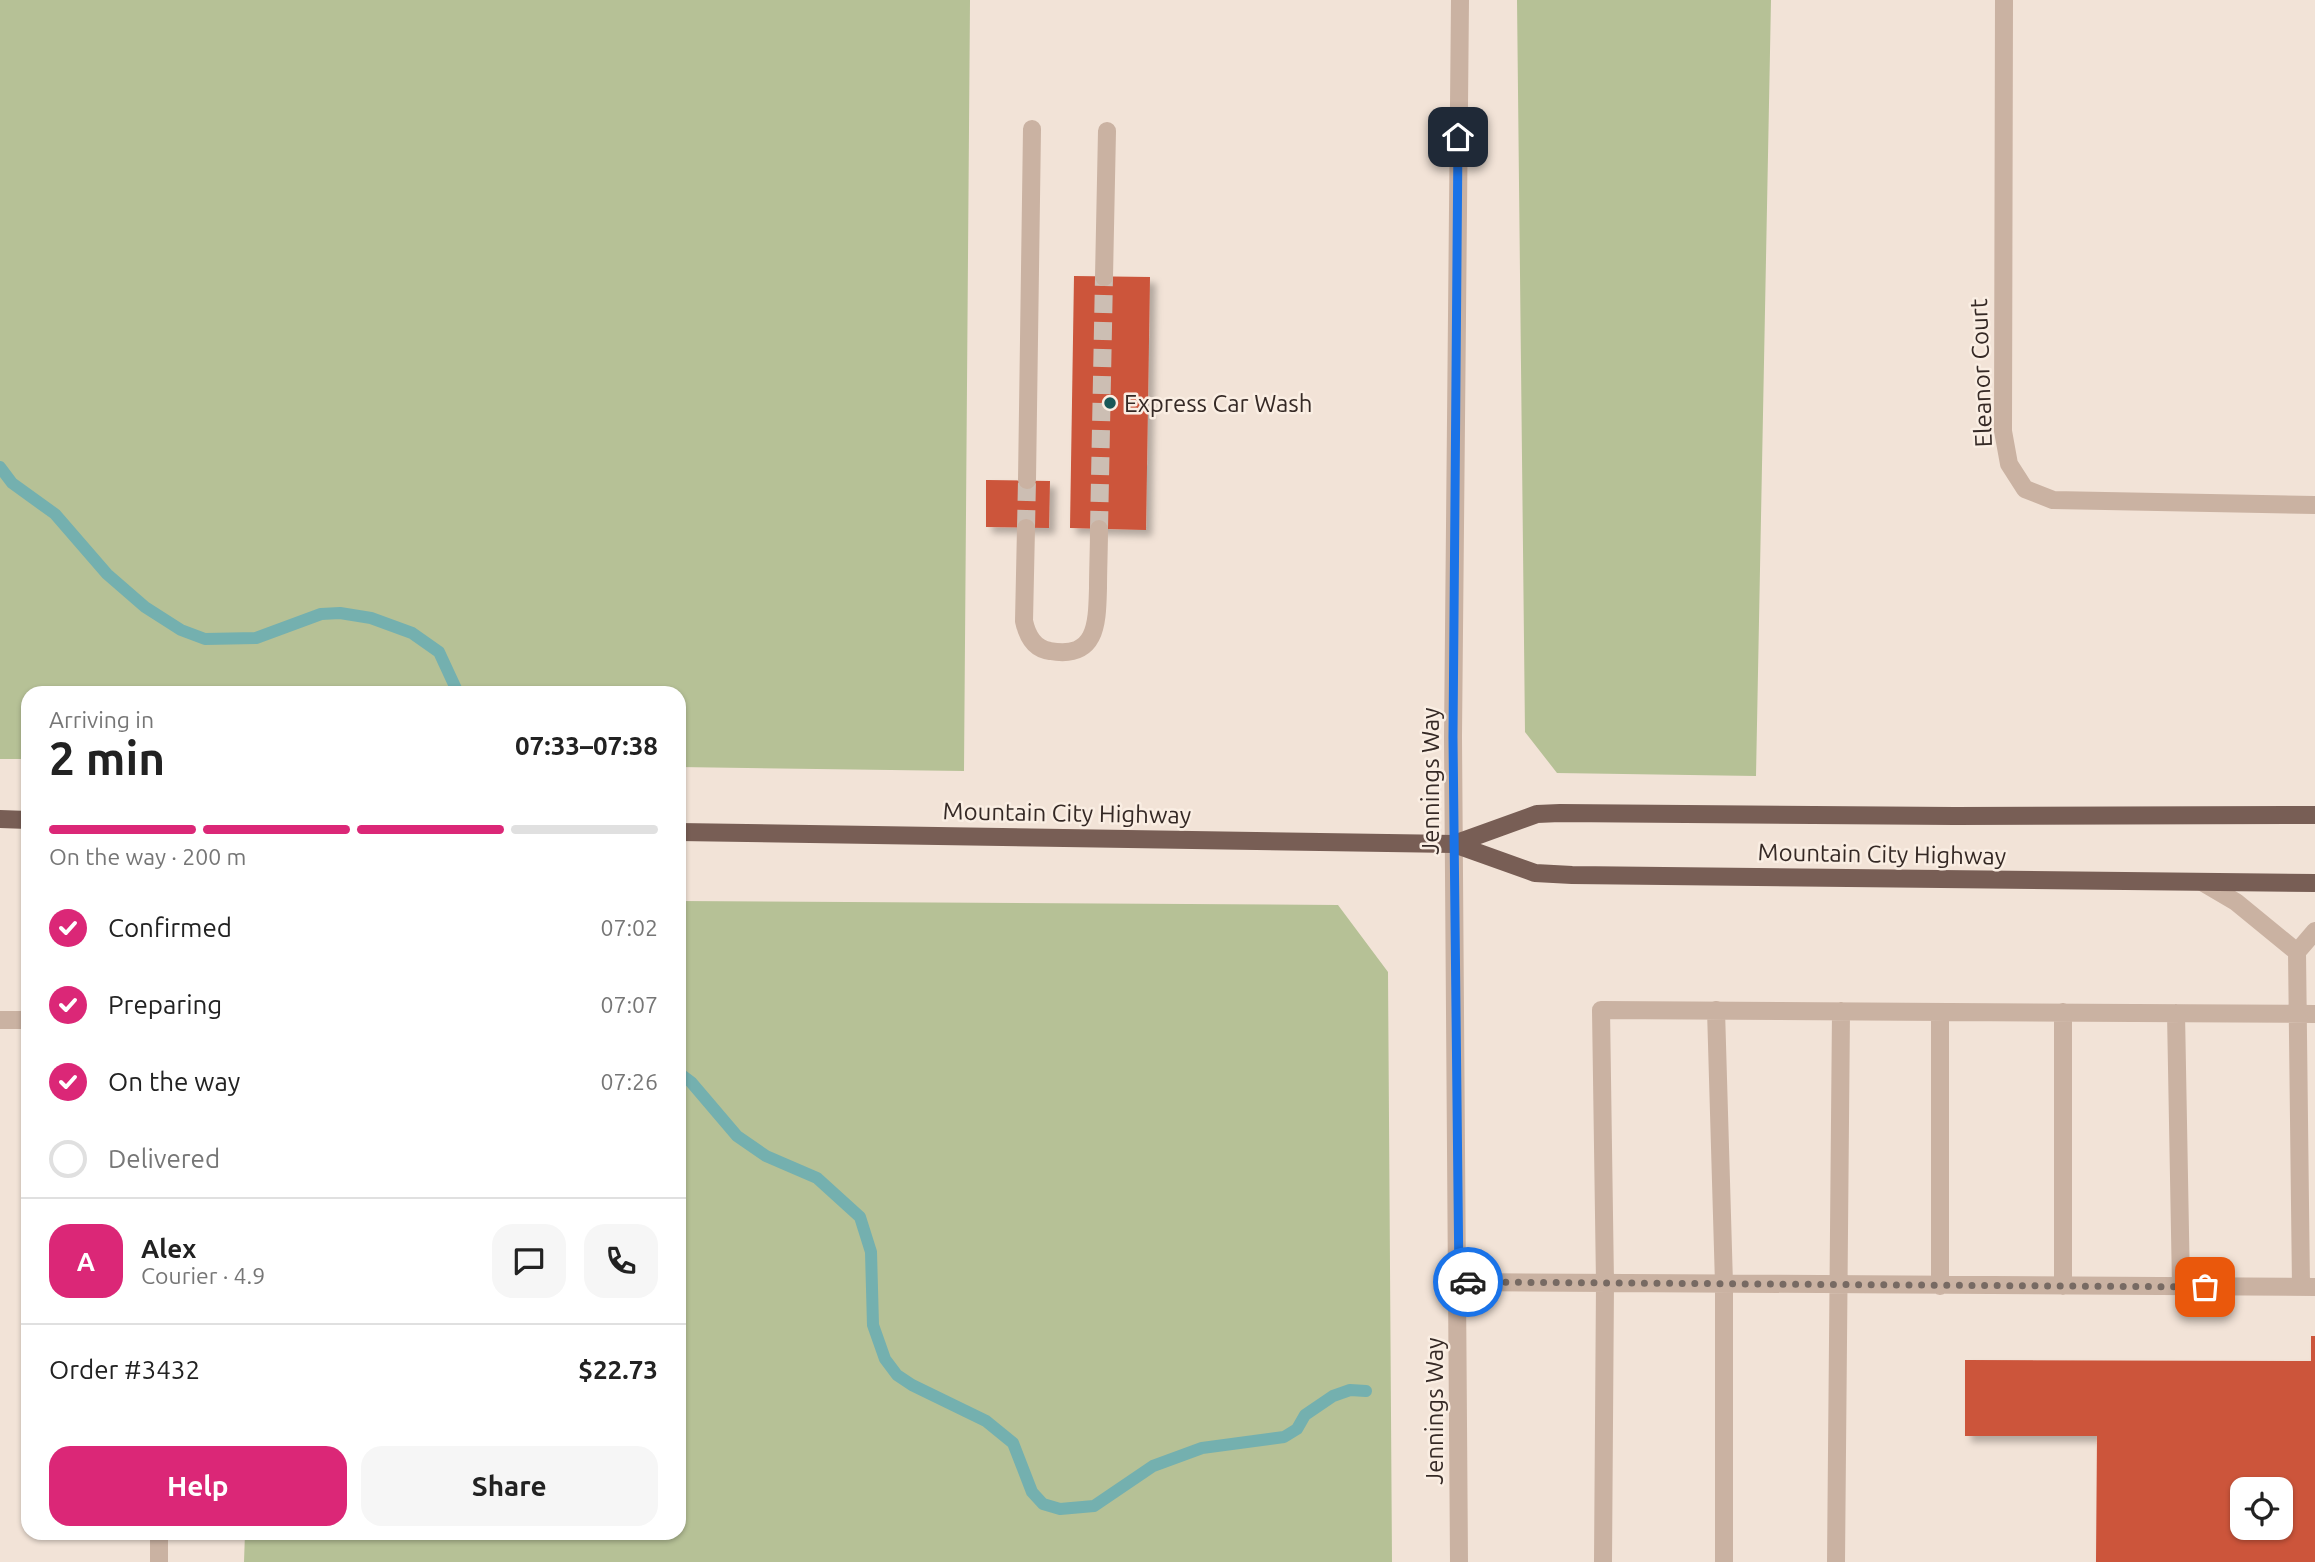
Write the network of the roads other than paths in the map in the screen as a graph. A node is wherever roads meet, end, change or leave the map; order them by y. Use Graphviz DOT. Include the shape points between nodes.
graph roads {
  1 [pos="1460,0"];
  2 [pos="2004,0"];
  3 [pos="1032,129"];
  4 [pos="1107,131"];
  5 [pos="1104,277"];
  6 [pos="1027,480"];
  7 [pos="2315,505"];
  8 [pos="1026,528"];
  9 [pos="1099,529"];
  10 [pos="2315,815"];
  11 [pos="0,819"];
  12 [pos="21,820"];
  13 [pos="686,832"];
  14 [pos="1454,844"];
  15 [pos="2202,882"];
  16 [pos="2315,883"];
  17 [pos="2315,931"];
  18 [pos="2297,952"];
  19 [pos="1716,1010"];
  20 [pos="1841,1011"];
  21 [pos="1940,1012"];
  22 [pos="2063,1012"];
  23 [pos="2176,1013"];
  24 [pos="2297,1014"];
  25 [pos="2315,1014"];
  26 [pos="0,1020"];
  27 [pos="21,1020"];
  28 [pos="1459,1282"];
  29 [pos="1605,1283"];
  30 [pos="1724,1284"];
  31 [pos="1839,1286"];
  32 [pos="1940,1286"];
  33 [pos="2063,1286"];
  34 [pos="2181,1287"];
  35 [pos="2308,1287"];
  36 [pos="159,1540"];
  37 [pos="159,1562"];
  38 [pos="1459,1562"];
  39 [pos="1603,1562"];
  40 [pos="1724,1562"];
  41 [pos="1836,1562"];
  1 -- 14 [label="street, Jennings Way"];
  2 -- 7 [label="street, Eleanor Court" via="2003,431 2010,464 2025,489 2053,500"];
  3 -- 6 [label="street"];
  4 -- 5 [label="street"];
  8 -- 9 [label="street" via="1026,630 1034,644 1056,652 1080,649 1095,633"];
  10 -- 14 [label="main road, Mountain City Highway" via="1560,813 1538,814"];
  11 -- 12 [label="main road"];
  13 -- 14 [label="main road, Mountain City Highway"];
  14 -- 15 [label="main road, Mountain City Highway" via="1535,873 1572,875"];
  14 -- 28 [label="street, Jennings Way"];
  15 -- 16 [label="main road, Mountain City Highway"];
  15 -- 18 [label="street" via="2236,902"];
  17 -- 18 [label="street"];
  18 -- 24 [label="street"];
  19 -- 20 [label="street"];
  19 -- 29 [label="street" via="1601,1010"];
  19 -- 30 [label="street"];
  20 -- 21 [label="street"];
  20 -- 31 [label="street"];
  21 -- 22 [label="street"];
  21 -- 32 [label="street"];
  22 -- 23 [label="street"];
  22 -- 33 [label="street"];
  23 -- 24 [label="street"];
  23 -- 34 [label="street"];
  24 -- 25 [label="street"];
  24 -- 35 [label="street"];
  26 -- 27 [label="street"];
  28 -- 29 [label="street"];
  28 -- 38 [label="street, Jennings Way"];
  29 -- 30 [label="street"];
  29 -- 39 [label="street"];
  30 -- 31 [label="street"];
  30 -- 40 [label="street"];
  31 -- 32 [label="street"];
  31 -- 41 [label="street"];
  32 -- 33 [label="street"];
  33 -- 34 [label="street"];
  34 -- 35 [label="street"];
  36 -- 37 [label="street"];
}
